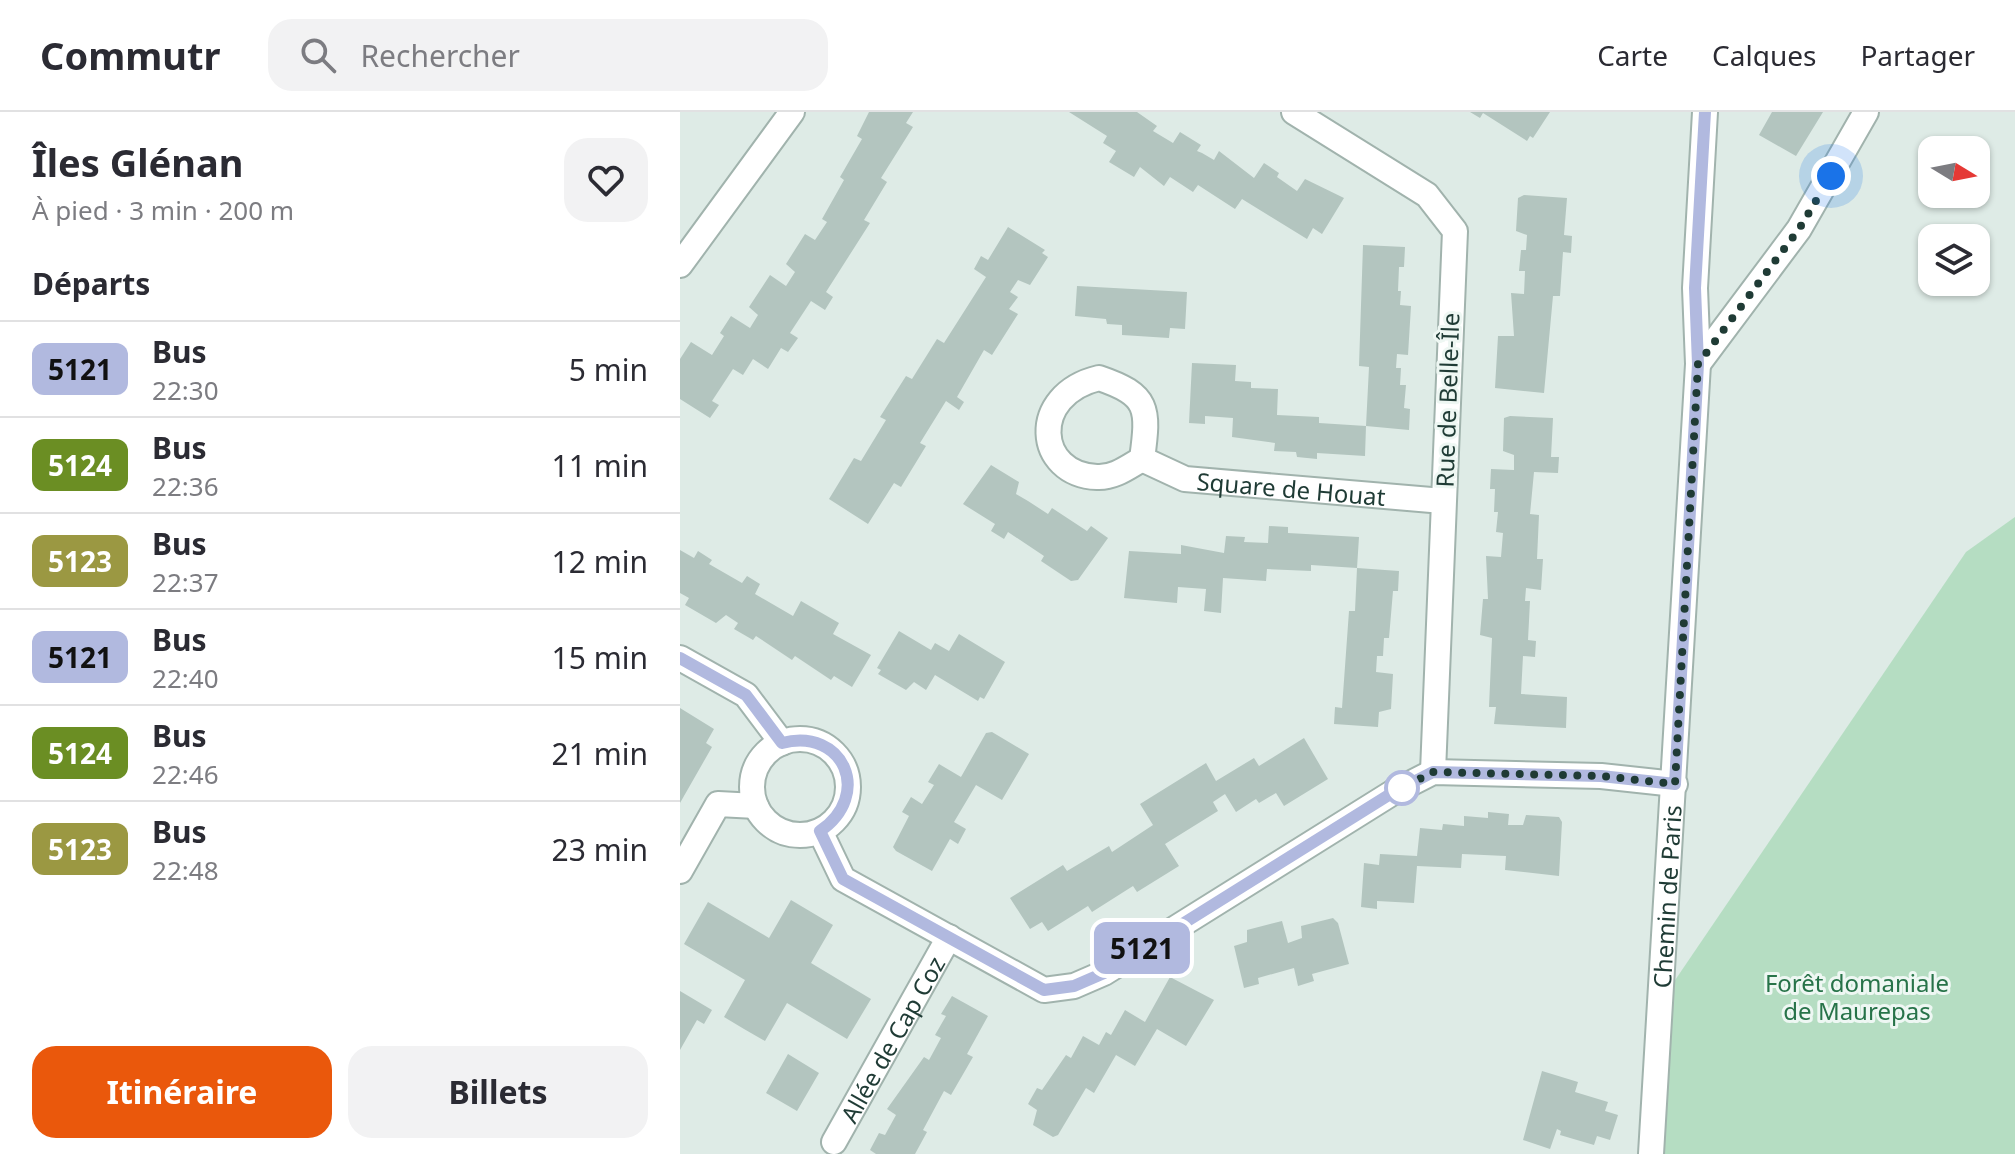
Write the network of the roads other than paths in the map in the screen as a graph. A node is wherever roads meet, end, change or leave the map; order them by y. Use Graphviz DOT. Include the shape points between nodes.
graph roads {
  1 [pos="792,112"];
  2 [pos="1294,112"];
  3 [pos="1705,112"];
  4 [pos="1866,112"];
  5 [pos="680,265"];
  6 [pos="1698,364"];
  7 [pos="1142,459"];
  8 [pos="1443,501"];
  9 [pos="680,658"];
  10 [pos="782,743"];
  11 [pos="1433,772"];
  12 [pos="1675,784"];
  13 [pos="756,806"];
  14 [pos="820,831"];
  15 [pos="680,871"];
  16 [pos="949,937"];
  17 [pos="834,1142"];
  18 [pos="1651,1154"];
  1 -- 5 [label="street"];
  2 -- 8 [label="street, Rue de Belle-Île" via="1427,195 1455,231"];
  3 -- 6 [label="street, Chemin de Paris" via="1695,288"];
  4 -- 6 [label="street" via="1799,229"];
  6 -- 12 [label="street, Chemin de Paris"];
  7 -- 7 [label="street" via="1146,427 1142,404 1130,389 1099,378 1078,383 1059,397 1047,424 1052,447 1065,467 1096,477 1119,473"];
  7 -- 8 [label="street, Square de Houat" via="1185,479"];
  8 -- 11 [label="street, Rue de Belle-Île"];
  9 -- 10 [label="street" via="746,695"];
  10 -- 13 [label="street" via="759,762 754,776"];
  10 -- 14 [label="street" via="811,740 825,746 844,768 847,797 841,811"];
  11 -- 12 [label="street" via="1601,776"];
  11 -- 16 [label="street" via="1104,973 1074,986 1044,990"];
  12 -- 18 [label="street, Chemin de Paris"];
  13 -- 14 [label="street" via="776,828 805,835"];
  13 -- 15 [label="street" via="718,804"];
  14 -- 16 [label="street" via="843,879"];
  16 -- 17 [label="street, Allée de Cap Coz"];
}
